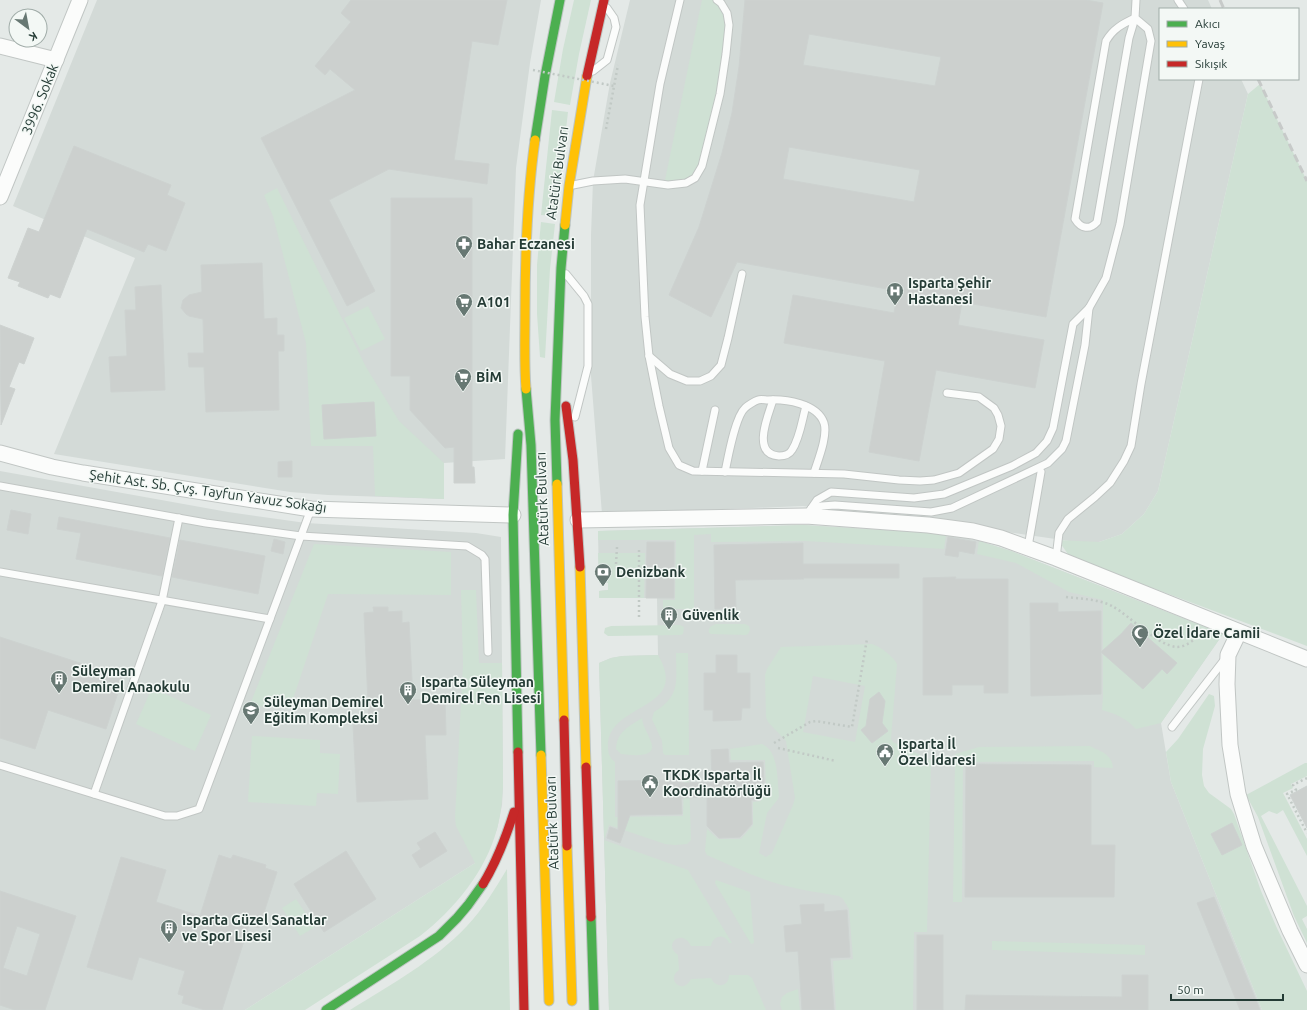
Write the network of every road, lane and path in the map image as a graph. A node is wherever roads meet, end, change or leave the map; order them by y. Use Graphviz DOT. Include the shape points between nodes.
graph roads {
  1 [pos="80,0"];
  2 [pos="560,0"];
  3 [pos="680,0"];
  4 [pos="717,0"];
  5 [pos="1136,0"];
  6 [pos="603,1"];
  7 [pos="1135,18"];
  8 [pos="0,46"];
  9 [pos="56,60"];
  10 [pos="618,62"];
  11 [pos="533,70"];
  12 [pos="587,76"];
  13 [pos="1199,80"];
  14 [pos="614,86"];
  15 [pos="606,129"];
  16 [pos="644,182"];
  17 [pos="568,186"];
  18 [pos="0,197"];
  19 [pos="561,268"];
  20 [pos="742,274"];
  21 [pos="1089,308"];
  22 [pos="558,352"];
  23 [pos="649,356"];
  24 [pos="525,372"];
  25 [pos="947,393"];
  26 [pos="773,400"];
  27 [pos="806,406"];
  28 [pos="715,410"];
  29 [pos="570,434"];
  30 [pos="0,453"];
  31 [pos="702,471"];
  32 [pos="725,472"];
  33 [pos="1041,472"];
  34 [pos="814,474"];
  35 [pos="0,486"];
  36 [pos="311,509"];
  37 [pos="808,512"];
  38 [pos="513,515"];
  39 [pos="179,518"];
  40 [pos="578,520"];
  41 [pos="301,536"];
  42 [pos="617,547"];
  43 [pos="639,547"];
  44 [pos="1028,547"];
  45 [pos="1056,558"];
  46 [pos="0,572"];
  47 [pos="620,581"];
  48 [pos="1066,597"];
  49 [pos="162,600"];
  50 [pos="639,617"];
  51 [pos="270,619"];
  52 [pos="1204,632"];
  53 [pos="1239,632"];
  54 [pos="867,639"];
  55 [pos="488,652"];
  56 [pos="1228,655"];
  57 [pos="1307,659"];
  58 [pos="1172,727"];
  59 [pos="774,743"];
  60 [pos="778,748"];
  61 [pos="836,761"];
  62 [pos="0,765"];
  63 [pos="1307,778"];
  64 [pos="519,779"];
  65 [pos="94,794"];
  66 [pos="1307,833"];
  67 [pos="1307,965"];
  68 [pos="572,1000"];
  69 [pos="550,1001"];
  70 [pos="326,1010"];
  71 [pos="524,1010"];
  72 [pos="594,1010"];
  1 -- 9 [label="street, 3996. Sokak"];
  2 -- 24 [label="main road, Atatürk Bulvarı" via="545,76 529,196 525,274"];
  3 -- 16 [label="lane" via="660,84"];
  4 -- 16 [label="lane" via="727,13 729,25 720,94 702,166 695,178 686,184"];
  5 -- 7 [label="lane"];
  6 -- 12 [label="main road, Atatürk Bulvarı"];
  6 -- 12 [label="lane" via="614,18 616,27 607,60"];
  7 -- 7 [label="lane" via="1129,38 1098,222 1086,228 1077,224 1075,219 1106,41 1111,32"];
  7 -- 21 [label="lane" via="1148,29 1151,41 1120,224 1106,278"];
  8 -- 9 [label="street"];
  9 -- 18 [label="street, 3996. Sokak"];
  10 -- 14 [label="path"];
  11 -- 14 [label="path, bridge"];
  12 -- 17 [label="main road, Atatürk Bulvarı"];
  13 -- 45 [label="lane" via="1131,446 1110,483 1068,519 1059,533"];
  14 -- 15 [label="path"];
  16 -- 17 [label="lane" via="625,179"];
  16 -- 23 [label="lane" via="640,205"];
  17 -- 19 [label="main road, Atatürk Bulvarı"];
  19 -- 22 [label="main road, Atatürk Bulvarı"];
  19 -- 29 [label="lane" via="588,304 588,366"];
  20 -- 23 [label="lane" via="721,365 711,376 700,381 687,380 670,374"];
  21 -- 37 [label="lane" via="1074,324 1053,428 1047,441 1036,453 1012,466 944,494 914,498 831,492 817,500"];
  21 -- 37 [label="lane" via="1085,346 1066,441 1048,463 952,508 940,511 822,506"];
  22 -- 29 [label="main road"];
  22 -- 68 [label="main road, Atatürk Bulvarı" via="555,454"];
  23 -- 31 [label="lane" via="669,448 679,465 693,471"];
  24 -- 38 [label="main road"];
  24 -- 69 [label="main road, Atatürk Bulvarı" via="531,446"];
  25 -- 34 [label="lane" via="983,400 994,408 1001,426 999,439 993,449 959,473 920,481"];
  26 -- 27 [label="lane"];
  26 -- 27 [label="lane" via="763,443 766,451 772,455 784,456 791,452"];
  26 -- 32 [label="lane" via="758,400 744,409 737,423"];
  27 -- 34 [label="lane" via="815,411 824,422 825,432"];
  28 -- 31 [label="lane"];
  29 -- 40 [label="main road"];
  30 -- 36 [label="street, Şehit Ast. Sb. Çvş. Tayfun Yavuz Sokağı" via="84,473"];
  31 -- 32 [label="lane"];
  32 -- 34 [label="lane"];
  33 -- 44 [label="lane"];
  35 -- 39 [label="lane"];
  36 -- 38 [label="street, Şehit Ast. Sb. Çvş. Tayfun Yavuz Sokağı"];
  36 -- 41 [label="lane"];
  37 -- 40 [label="street"];
  37 -- 44 [label="street" via="951,527"];
  38 -- 64 [label="main road"];
  39 -- 41 [label="lane"];
  39 -- 49 [label="lane"];
  40 -- 72 [label="main road"];
  41 -- 51 [label="lane"];
  41 -- 55 [label="lane" via="463,545 484,556"];
  42 -- 47 [label="path" via="616,564"];
  43 -- 50 [label="path"];
  44 -- 45 [label="street"];
  45 -- 53 [label="street"];
  46 -- 49 [label="lane"];
  48 -- 52 [label="path" via="1110,605 1156,638 1176,647 1188,644"];
  49 -- 51 [label="lane"];
  49 -- 65 [label="lane"];
  51 -- 65 [label="lane" via="199,809 170,817"];
  53 -- 56 [label="street"];
  53 -- 57 [label="street"];
  54 -- 59 [label="path" via="852,728 810,722"];
  56 -- 58 [label="lane"];
  56 -- 67 [label="street" via="1230,745 1238,794 1254,846"];
  60 -- 61 [label="path"];
  62 -- 65 [label="lane"];
  63 -- 66 [label="path" via="1293,785 1296,790 1287,794"];
  64 -- 70 [label="main road" via="514,811 502,850 476,895 461,914 426,945"];
  64 -- 71 [label="main road"];
}
